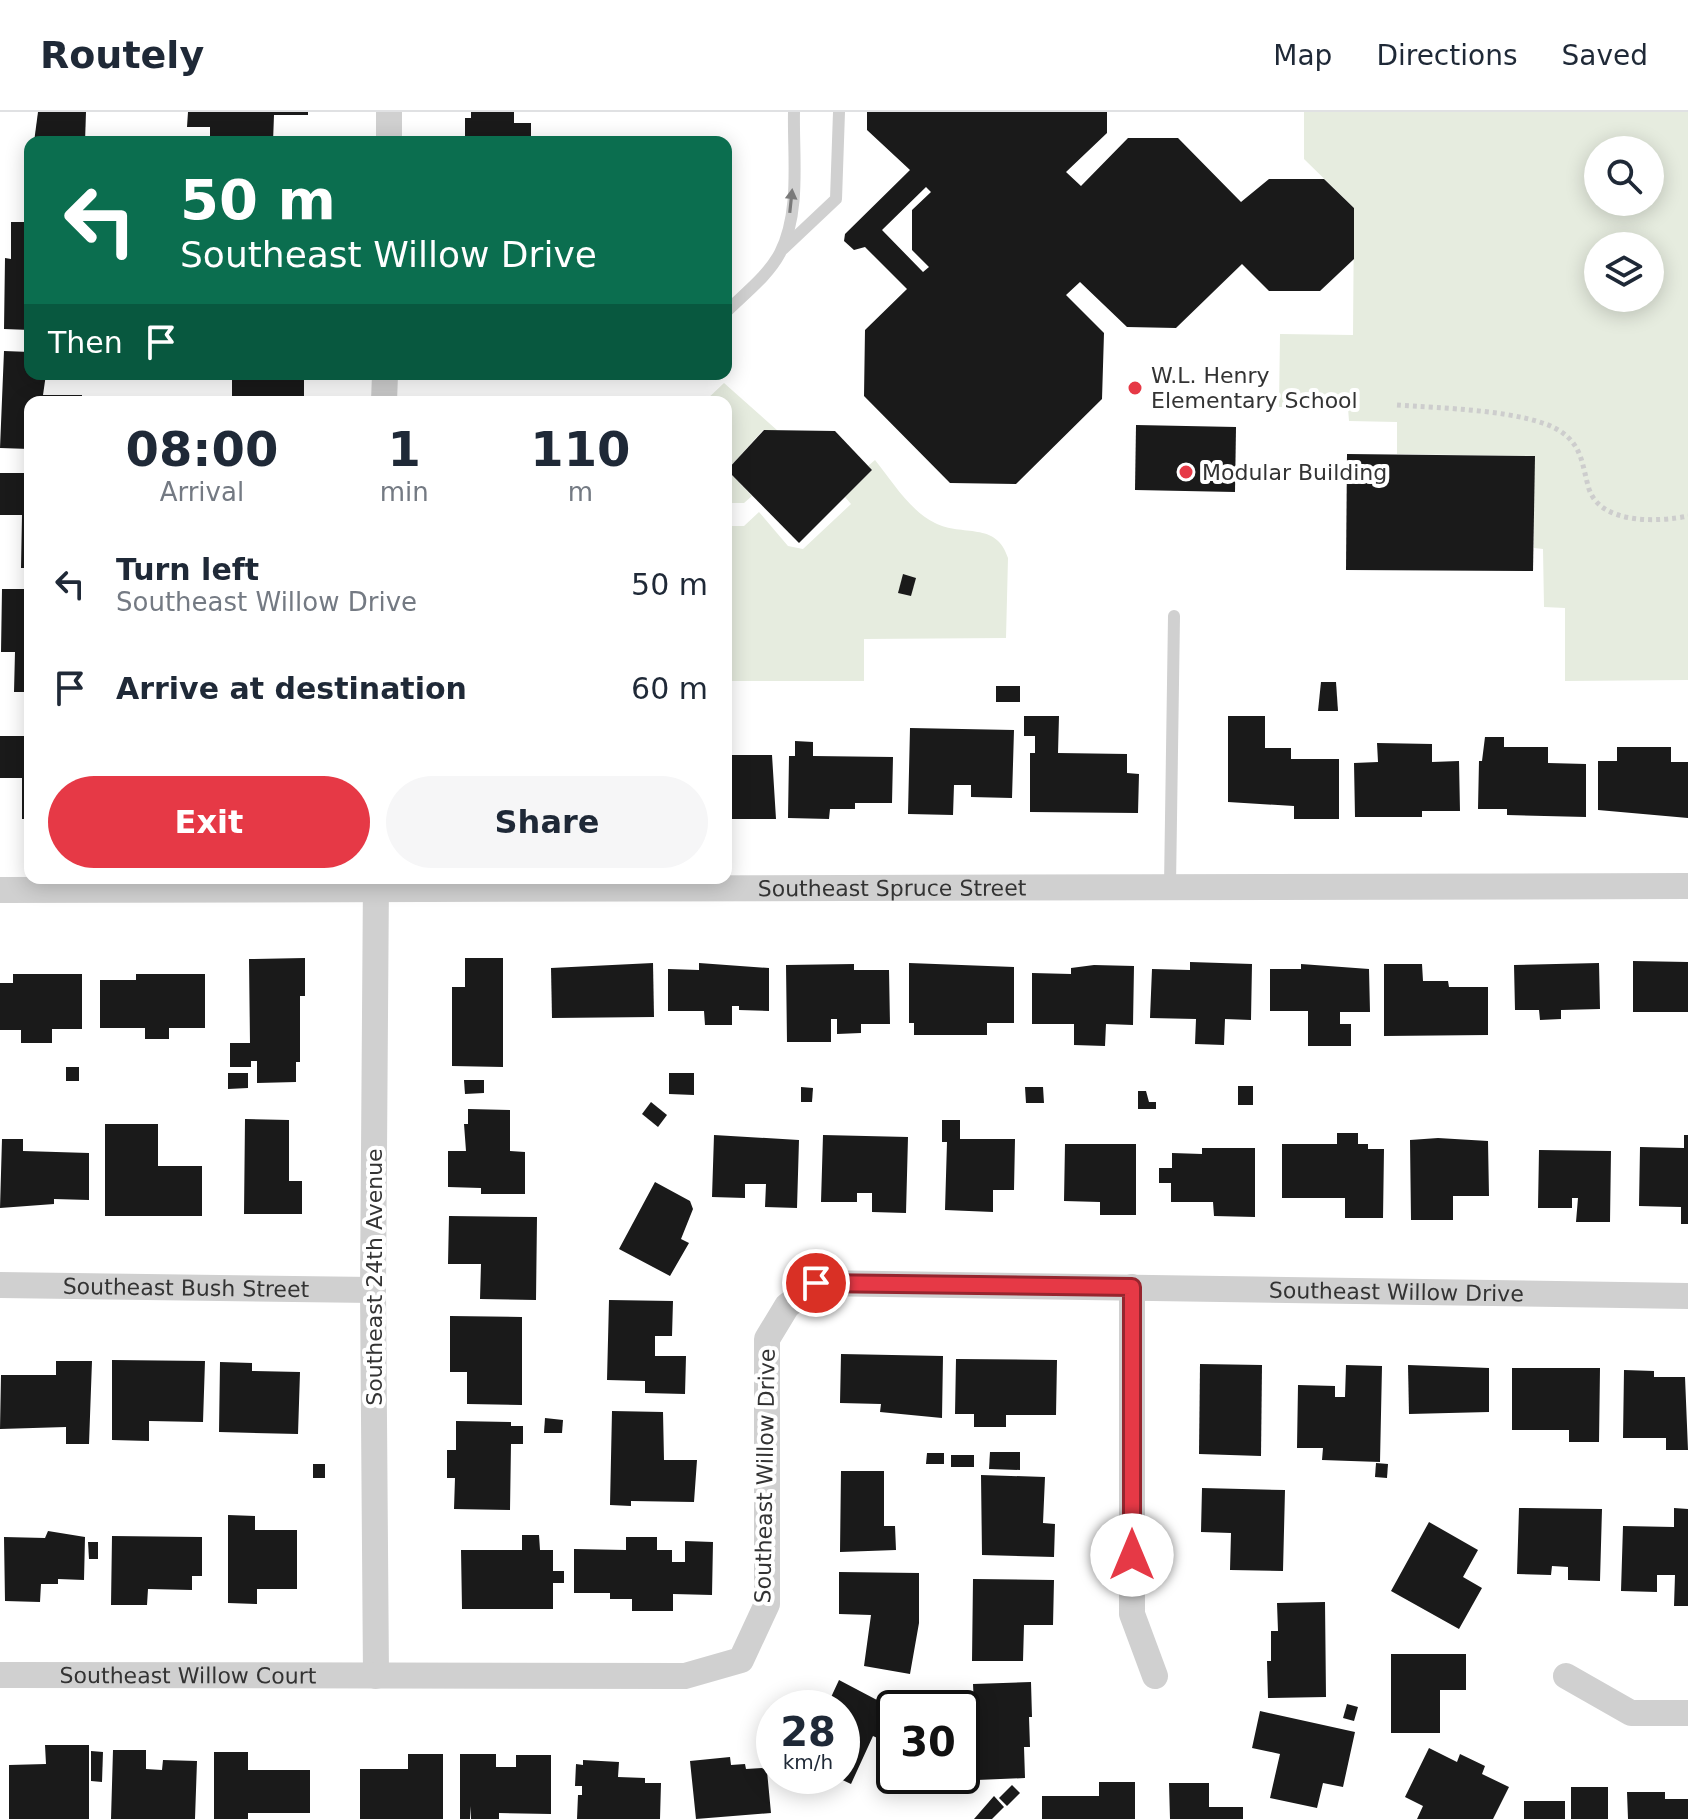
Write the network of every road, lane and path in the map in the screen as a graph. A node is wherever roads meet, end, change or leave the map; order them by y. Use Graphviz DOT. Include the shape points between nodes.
graph roads {
  1 [pos="389,112"];
  2 [pos="794,112"];
  3 [pos="839,112"];
  4 [pos="389,136"];
  5 [pos="781,251"];
  6 [pos="732,306"];
  7 [pos="1397,405"];
  8 [pos="1688,516"];
  9 [pos="1174,616"];
  10 [pos="376,884"];
  11 [pos="1170,886"];
  12 [pos="1688,886"];
  13 [pos="0,890"];
  14 [pos="0,1285"];
  15 [pos="1132,1287"];
  16 [pos="373,1290"];
  17 [pos="1688,1296"];
  18 [pos="0,1675"];
  19 [pos="376,1676"];
  20 [pos="1155,1676"];
  21 [pos="1566,1676"];
  22 [pos="1688,1713"];
  1 -- 4 [label="street"];
  5 -- 2 [label="lane, one-way" via="792,199"];
  3 -- 5 [label="lane" via="836,199"];
  5 -- 6 [label="lane"];
  7 -- 8 [label="path" via="1547,424 1574,443 1589,491 1605,509 1639,519"];
  9 -- 11 [label="lane"];
  10 -- 11 [label="street, Southeast Spruce Street"];
  10 -- 13 [label="street, Southeast Spruce Street"];
  10 -- 16 [label="street, Southeast 24th Avenue"];
  11 -- 12 [label="street, Southeast Spruce Street"];
  14 -- 16 [label="street, Southeast Bush Street"];
  15 -- 17 [label="street, Southeast Willow Drive"];
  15 -- 19 [label="street, Southeast Willow Drive" via="816,1283 788,1305 767,1339 767,1604 741,1660 685,1676"];
  15 -- 20 [label="street" via="1132,1614"];
  16 -- 19 [label="street, Southeast 24th Avenue"];
  18 -- 19 [label="street, Southeast Willow Court"];
  21 -- 22 [label="street" via="1631,1713"];
}
